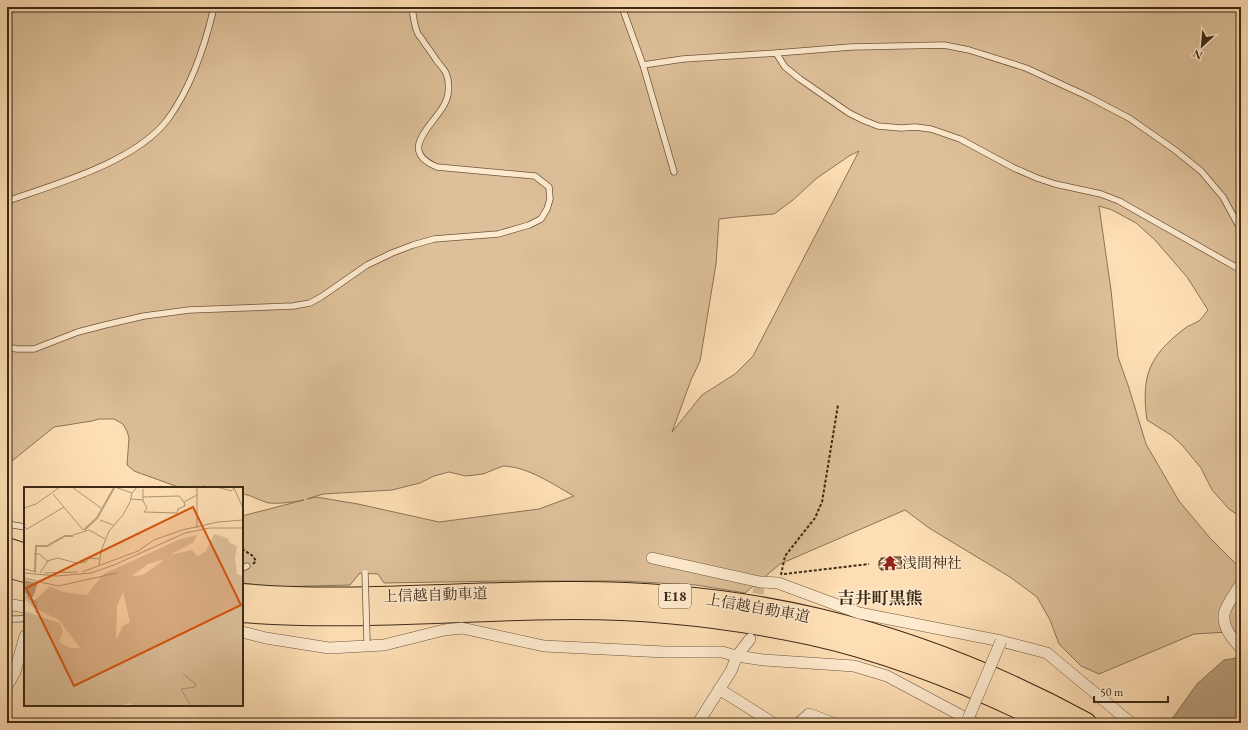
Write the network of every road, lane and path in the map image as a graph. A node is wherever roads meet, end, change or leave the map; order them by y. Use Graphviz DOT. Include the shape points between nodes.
graph roads {
  1 [pos="214,7"];
  2 [pos="412,7"];
  3 [pos="622,7"];
  4 [pos="776,53"];
  5 [pos="643,65"];
  6 [pos="674,172"];
  7 [pos="7,201"];
  8 [pos="1241,230"];
  9 [pos="1241,270"];
  10 [pos="7,347"];
  11 [pos="838,404"];
  12 [pos="7,524"];
  13 [pos="24,527"];
  14 [pos="7,548"];
  15 [pos="243,550"];
  16 [pos="24,554"];
  17 [pos="652,558"];
  18 [pos="868,564"];
  19 [pos="7,567"];
  20 [pos="245,567"];
  21 [pos="24,572"];
  22 [pos="365,573"];
  23 [pos="780,579"];
  24 [pos="1241,584"];
  25 [pos="243,594"];
  26 [pos="7,603"];
  27 [pos="24,607"];
  28 [pos="243,612"];
  29 [pos="24,618"];
  30 [pos="7,619"];
  31 [pos="243,632"];
  32 [pos="750,639"];
  33 [pos="24,640"];
  34 [pos="1001,641"];
  35 [pos="367,644"];
  36 [pos="1241,648"];
  37 [pos="737,656"];
  38 [pos="7,686"];
  39 [pos="719,689"];
  40 [pos="971,721"];
  41 [pos="698,723"];
  42 [pos="772,723"];
  43 [pos="799,723"];
  44 [pos="833,723"];
  45 [pos="1049,723"];
  46 [pos="1086,723"];
  47 [pos="1131,723"];
  1 -- 7 [label="lane" via="208,34 196,67 167,120 154,133 138,146 110,162"];
  2 -- 10 [label="lane" via="418,35 446,73 449,86 443,109 430,124 418,145 422,158 437,167 535,176 549,187 550,199 541,219 498,234 434,239 413,245 367,265 310,303 293,306 189,310 144,316 78,332 34,350"];
  3 -- 5 [label="lane"];
  4 -- 5 [label="lane" via="683,59"];
  4 -- 8 [label="lane" via="851,47 944,46 969,50 1026,68 1129,118 1174,150 1201,171 1222,197"];
  4 -- 9 [label="lane" via="785,67 800,79 863,120 878,126 931,129 960,139 1037,178 1119,201"];
  5 -- 6 [label="lane"];
  11 -- 23 [label="path" via="822,502 815,518 785,556"];
  12 -- 13 [label="lane"];
  14 -- 16 [label="highway"];
  15 -- 20 [label="path" via="256,560"];
  17 -- 23 [label="street" via="760,582"];
  18 -- 23 [label="path"];
  19 -- 21 [label="highway"];
  22 -- 35 [label="lane, bridge"];
  23 -- 34 [label="street" via="859,613"];
  24 -- 36 [label="street" via="1224,615 1233,641"];
  25 -- 46 [label="highway, 上信越自動車道 / E18" via="347,598 607,592 694,597 819,619 903,643 992,678"];
  26 -- 27 [label="street"];
  28 -- 45 [label="highway, 上信越自動車道 / E18" via="346,615 610,610 735,620 814,636 897,660 943,676"];
  29 -- 30 [label="lane"];
  31 -- 35 [label="street" via="329,648"];
  32 -- 37 [label="street"];
  33 -- 38 [label="street" via="15,672"];
  34 -- 40 [label="street, bridge"];
  34 -- 47 [label="street" via="1047,652"];
  35 -- 37 [label="street" via="384,645 462,628 544,646 722,652"];
  37 -- 39 [label="street"];
  37 -- 40 [label="street" via="854,666 887,676"];
  39 -- 41 [label="street"];
  39 -- 42 [label="street"];
  43 -- 44 [label="street" via="809,714"];
}
